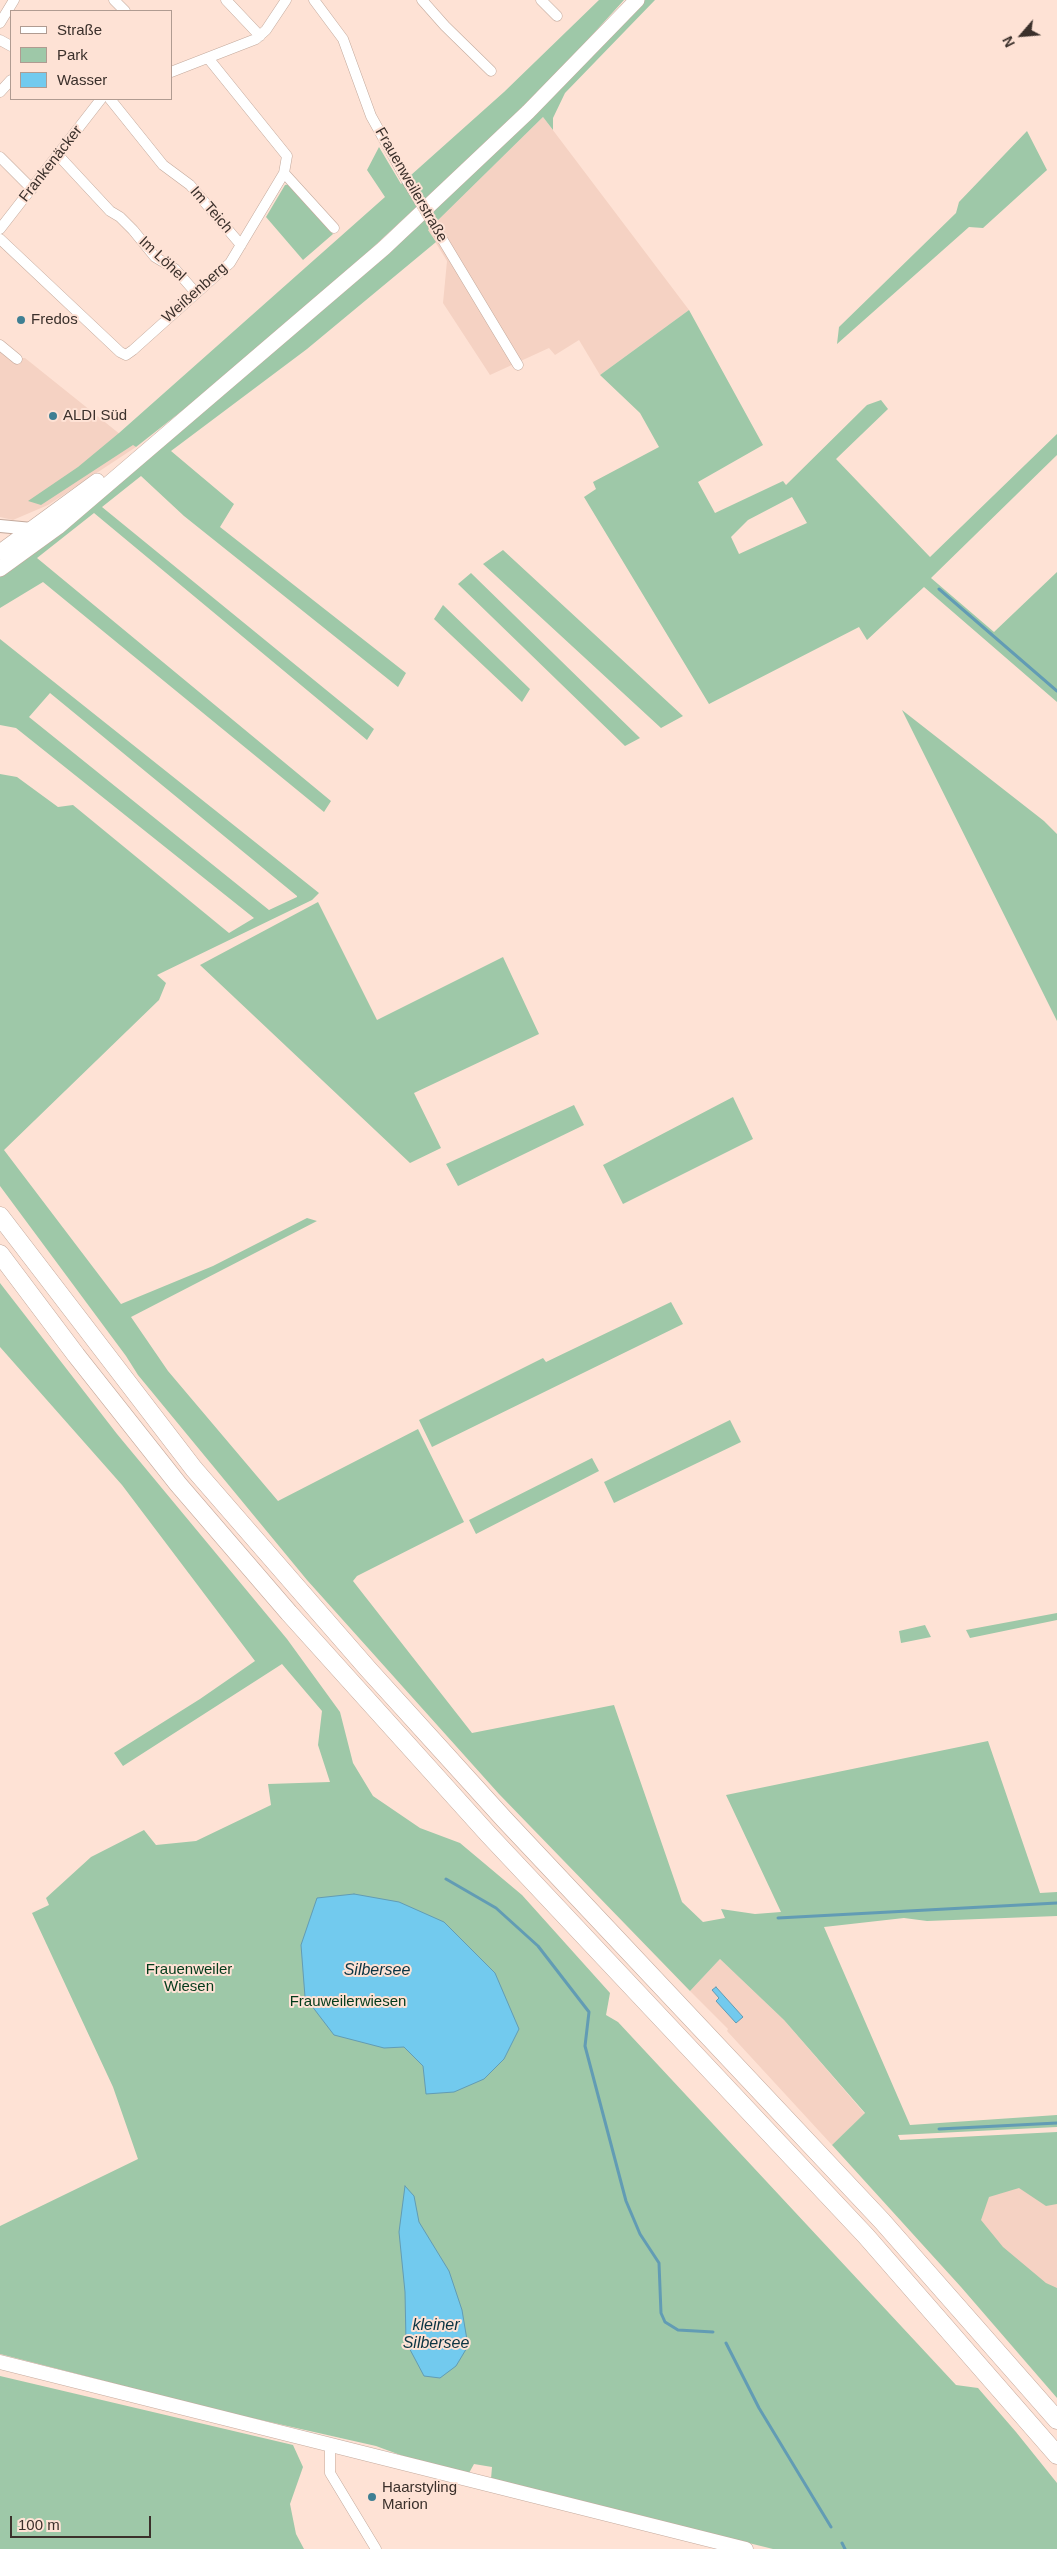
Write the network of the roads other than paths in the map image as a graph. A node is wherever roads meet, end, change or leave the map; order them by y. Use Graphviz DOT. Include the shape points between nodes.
graph roads {
  1 [pos="14,0"];
  2 [pos="114,0"];
  3 [pos="226,0"];
  4 [pos="286,0"];
  5 [pos="314,0"];
  6 [pos="422,0"];
  7 [pos="540,0"];
  8 [pos="637,0"];
  9 [pos="124,10"];
  10 [pos="557,16"];
  11 [pos="0,23"];
  12 [pos="260,36"];
  13 [pos="208,58"];
  14 [pos="173,69"];
  15 [pos="491,71"];
  16 [pos="10,81"];
  17 [pos="0,92"];
  18 [pos="100,100"];
  19 [pos="111,100"];
  20 [pos="58,155"];
  21 [pos="0,157"];
  22 [pos="284,173"];
  23 [pos="32,189"];
  24 [pos="334,228"];
  25 [pos="0,229"];
  26 [pos="0,239"];
  27 [pos="241,245"];
  28 [pos="196,293"];
  29 [pos="0,345"];
  30 [pos="17,359"];
  31 [pos="518,365"];
  32 [pos="181,421"];
  33 [pos="0,526"];
  34 [pos="32,529"];
  35 [pos="4,555"];
  36 [pos="0,1216"];
  37 [pos="0,1254"];
  38 [pos="0,2362"];
  39 [pos="1057,2420"];
  40 [pos="330,2444"];
  41 [pos="1057,2456"];
  42 [pos="376,2549"];
  43 [pos="746,2549"];
  1 -- 11 [label="street"];
  2 -- 9 [label="street"];
  3 -- 12 [label="street"];
  4 -- 12 [label="street"];
  5 -- 31 [label="street, Frauenweilerstraße, bridge" via="343,38 371,116 406,179"];
  6 -- 15 [label="street"];
  7 -- 10 [label="street"];
  8 -- 32 [label="main road" via="528,112 384,248"];
  12 -- 13 [label="street"];
  13 -- 14 [label="street"];
  13 -- 22 [label="street" via="287,156"];
  16 -- 17 [label="street"];
  18 -- 20 [label="street, Frankenäcker"];
  19 -- 27 [label="street, Im Teich" via="163,165 190,185"];
  20 -- 23 [label="street, Frankenäcker"];
  20 -- 28 [label="street, Im Löhel" via="110,211 128,224 155,257 175,269"];
  21 -- 23 [label="street"];
  22 -- 24 [label="street"];
  22 -- 27 [label="street, Weißenberg"];
  23 -- 25 [label="street, Frankenäcker"];
  26 -- 28 [label="street, Weißenberg" via="126,355"];
  27 -- 28 [label="street, Weißenberg" via="230,263"];
  29 -- 30 [label="street"];
  32 -- 34 [label="main road"];
  32 -- 35 [label="main road" via="58,528"];
  33 -- 34 [label="street"];
  34 -- 35 [label="main road"];
  36 -- 39 [label="highway" via="194,1469 368,1669 882,2221"];
  37 -- 41 [label="highway" via="178,1484 308,1634 488,1834 872,2244"];
  38 -- 40 [label="main road"];
  40 -- 42 [label="street" via="330,2473"];
  40 -- 43 [label="main road"];
}
